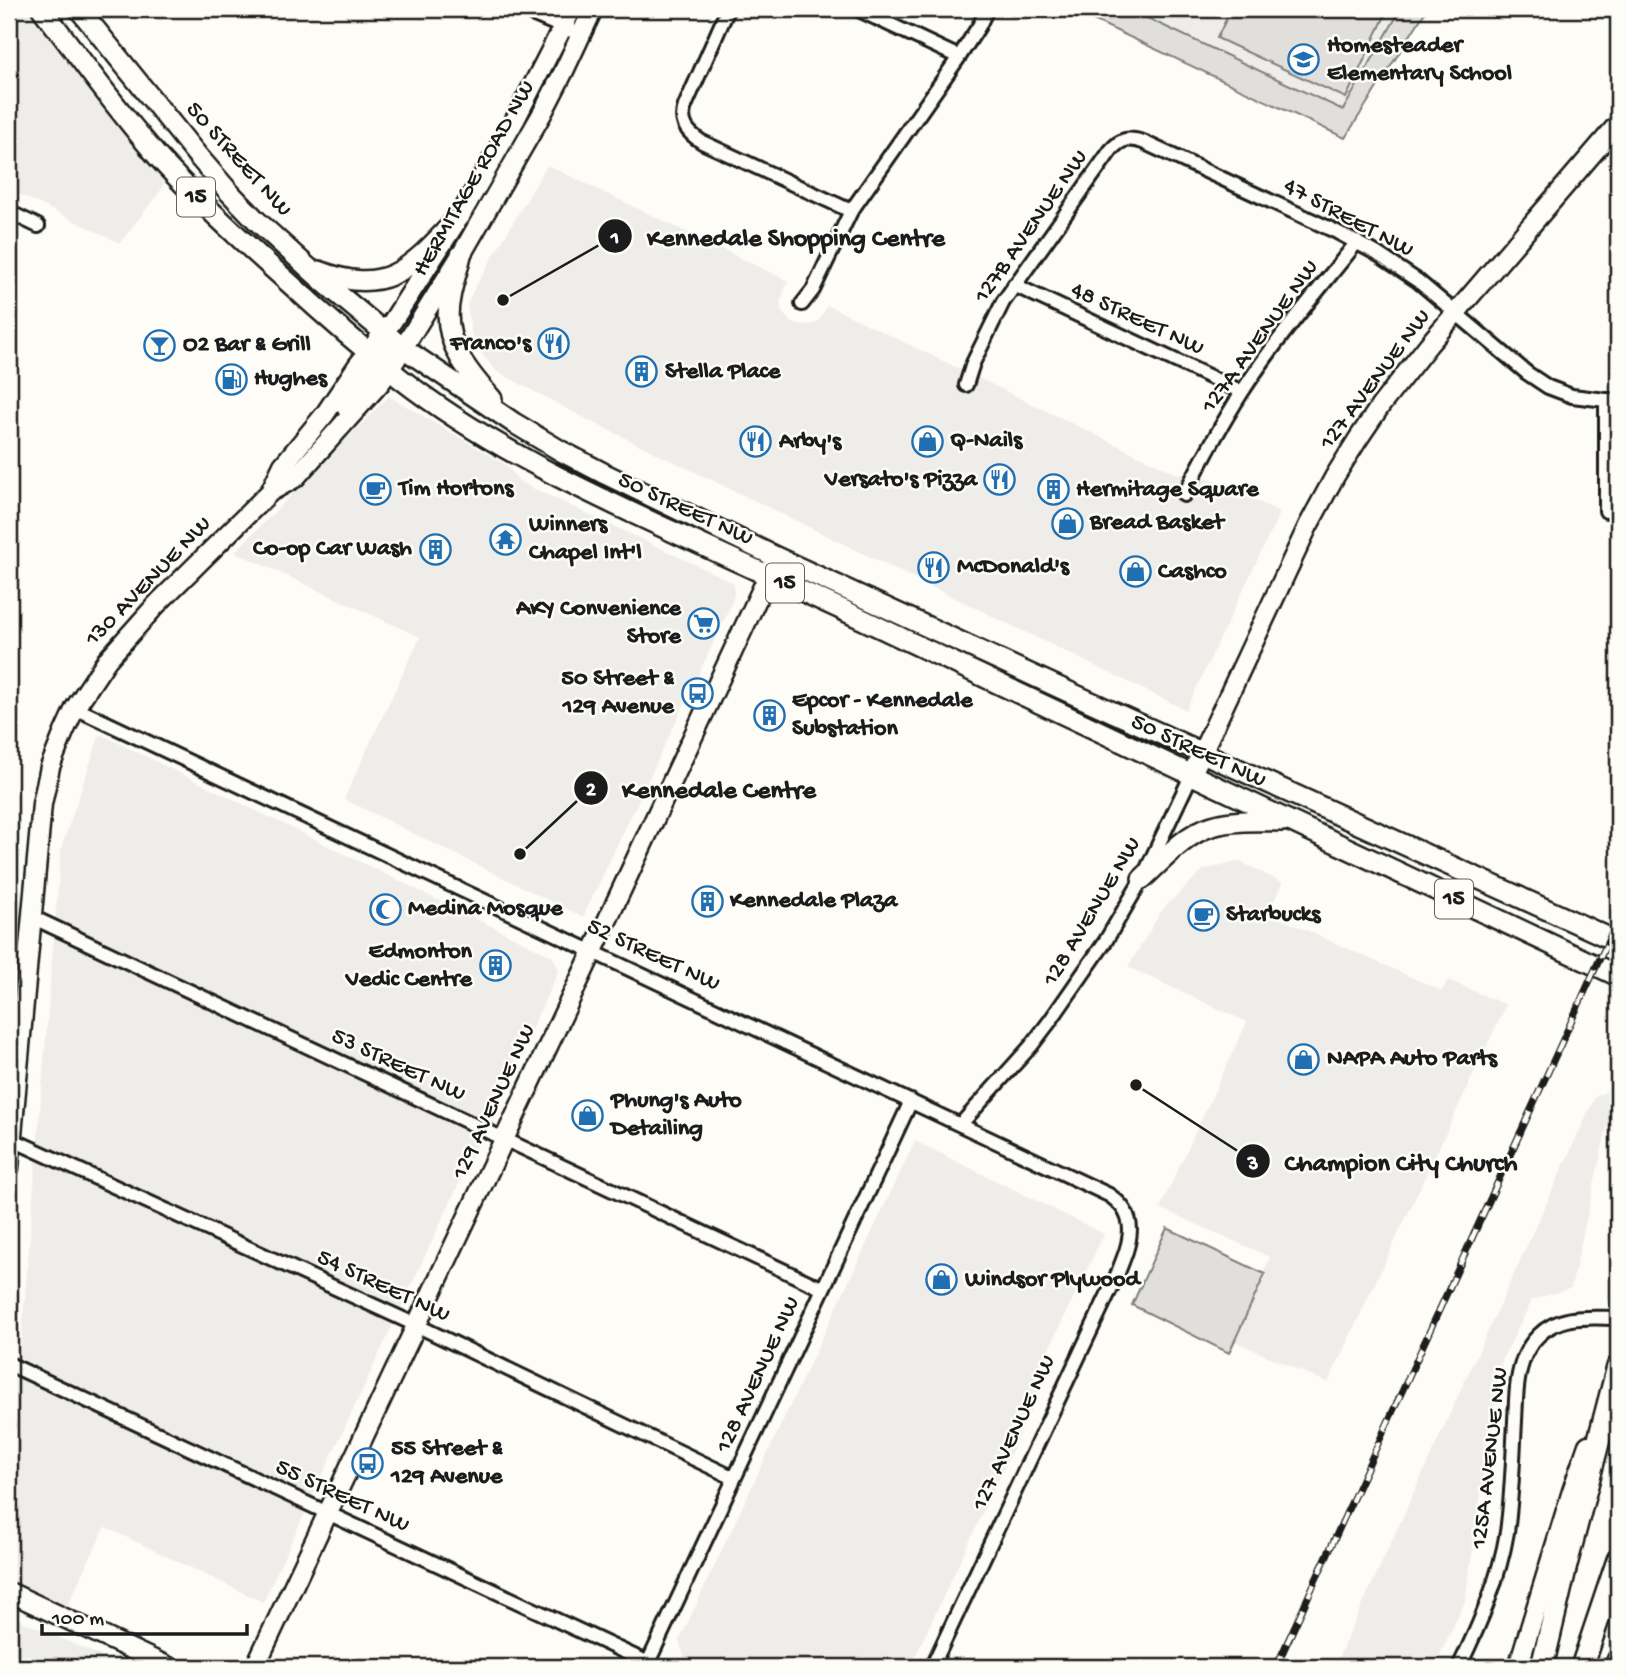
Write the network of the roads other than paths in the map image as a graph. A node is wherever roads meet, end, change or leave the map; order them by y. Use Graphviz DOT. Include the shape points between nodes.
graph roads {
  1 [pos="42,9"];
  2 [pos="79,9"];
  3 [pos="520,9"];
  4 [pos="572,9"];
  5 [pos="593,9"];
  6 [pos="728,9"];
  7 [pos="857,9"];
  8 [pos="987,9"];
  9 [pos="563,27"];
  10 [pos="581,35"];
  11 [pos="959,57"];
  12 [pos="1618,124"];
  13 [pos="1126,138"];
  14 [pos="850,211"];
  15 [pos="9,212"];
  16 [pos="460,216"];
  17 [pos="38,226"];
  18 [pos="1357,242"];
  19 [pos="461,256"];
  20 [pos="306,265"];
  21 [pos="1014,285"];
  22 [pos="802,304"];
  23 [pos="1457,313"];
  24 [pos="384,333"];
  25 [pos="403,348"];
  26 [pos="378,360"];
  27 [pos="966,385"];
  28 [pos="1242,392"];
  29 [pos="1612,400"];
  30 [pos="514,423"];
  31 [pos="270,492"];
  32 [pos="1184,495"];
  33 [pos="1606,511"];
  34 [pos="772,566"];
  35 [pos="75,708"];
  36 [pos="1202,753"];
  37 [pos="1191,776"];
  38 [pos="1289,821"];
  39 [pos="1142,879"];
  40 [pos="32,917"];
  41 [pos="1618,942"];
  42 [pos="593,951"];
  43 [pos="1618,976"];
  44 [pos="911,1101"];
  45 [pos="961,1124"];
  46 [pos="11,1139"];
  47 [pos="504,1139"];
  48 [pos="9,1168"];
  49 [pos="1128,1216"];
  50 [pos="823,1289"];
  51 [pos="1618,1318"];
  52 [pos="416,1325"];
  53 [pos="1618,1359"];
  54 [pos="9,1364"];
  55 [pos="1618,1367"];
  56 [pos="734,1478"];
  57 [pos="328,1513"];
  58 [pos="1618,1560"];
  59 [pos="9,1592"];
  60 [pos="1618,1661"];
  61 [pos="650,1666"];
  62 [pos="169,1667"];
  63 [pos="255,1667"];
  64 [pos="932,1667"];
  65 [pos="1459,1667"];
  66 [pos="1518,1667"];
  67 [pos="1542,1667"];
  68 [pos="1582,1667"];
  69 [pos="1616,1667"];
  1 -- 26 [label="main road, 50 STREET NW / 15" via="182,183"];
  2 -- 20 [label="main road, 50 STREET NW / 15" via="229,192"];
  3 -- 9 [label="street"];
  4 -- 9 [label="street, HERMITAGE ROAD NW"];
  5 -- 10 [label="street, HERMITAGE ROAD NW"];
  6 -- 14 [label="street" via="683,112 688,132"];
  7 -- 11 [label="street"];
  8 -- 11 [label="street"];
  9 -- 10 [label="street"];
  9 -- 16 [label="street, HERMITAGE ROAD NW"];
  10 -- 19 [label="street, HERMITAGE ROAD NW"];
  11 -- 14 [label="street"];
  12 -- 23 [label="street, 127 AVENUE NW"];
  13 -- 18 [label="street, 47 STREET NW"];
  13 -- 21 [label="street, 127B AVENUE NW" via="1111,150"];
  14 -- 22 [label="street"];
  15 -- 17 [label="street"];
  16 -- 20 [label="main road" via="414,263 386,278 351,281"];
  16 -- 24 [label="street, HERMITAGE ROAD NW"];
  18 -- 23 [label="street, 47 STREET NW" via="1407,273"];
  18 -- 28 [label="street, 127A AVENUE NW"];
  19 -- 25 [label="street, HERMITAGE ROAD NW"];
  19 -- 30 [label="main road" via="448,314 453,341 463,365"];
  20 -- 24 [label="main road, 50 STREET NW"];
  21 -- 27 [label="street, 127B AVENUE NW" via="994,318"];
  21 -- 28 [label="street, 48 STREET NW"];
  23 -- 29 [label="street, 47 STREET NW" via="1542,383 1560,393"];
  23 -- 36 [label="street, 127 AVENUE NW" via="1381,405 1335,476"];
  24 -- 25 [label="main road, 50 STREET NW"];
  24 -- 26 [label="street, HERMITAGE ROAD NW"];
  25 -- 26 [label="street, HERMITAGE ROAD NW"];
  25 -- 30 [label="main road, 50 STREET NW"];
  26 -- 31 [label="street, 130 AVENUE NW" via="283,465"];
  26 -- 31 [label="street, 130 AVENUE NW" via="349,404 339,429 295,478"];
  26 -- 34 [label="main road, 50 STREET NW / 15" via="451,414 551,474 610,503"];
  28 -- 32 [label="street, 127A AVENUE NW"];
  29 -- 33 [label="street"];
  30 -- 34 [label="main road, 50 STREET NW / 15"];
  31 -- 35 [label="street, 130 AVENUE NW" via="127,636"];
  34 -- 36 [label="main road, 50 STREET NW / 15"];
  34 -- 37 [label="main road, 50 STREET NW / 15"];
  34 -- 42 [label="street, 129 AVENUE NW"];
  35 -- 40 [label="street, 130 AVENUE NW" via="45,787"];
  35 -- 42 [label="street, 52 STREET NW"];
  36 -- 37 [label="street, 127 AVENUE NW"];
  36 -- 41 [label="main road, 50 STREET NW / 15"];
  37 -- 38 [label="main road, 50 STREET NW"];
  37 -- 39 [label="street, 128 AVENUE NW"];
  38 -- 39 [label="main road" via="1211,826 1188,838"];
  38 -- 43 [label="main road, 50 STREET NW / 15"];
  39 -- 45 [label="street, 128 AVENUE NW" via="1050,1021"];
  40 -- 46 [label="street, 130 AVENUE NW"];
  40 -- 47 [label="street, 53 STREET NW"];
  42 -- 44 [label="street, 52 STREET NW"];
  42 -- 47 [label="street, 129 AVENUE NW"];
  44 -- 45 [label="street, 52 STREET NW"];
  44 -- 50 [label="street, 128 AVENUE NW"];
  45 -- 49 [label="street, 52 STREET NW" via="1109,1195"];
  46 -- 48 [label="street, 130 AVENUE NW"];
  46 -- 52 [label="street, 54 STREET NW"];
  47 -- 50 [label="street, 53 STREET NW"];
  47 -- 52 [label="street, 129 AVENUE NW"];
  49 -- 64 [label="street, 127 AVENUE NW" via="1130,1241 1117,1275"];
  50 -- 56 [label="street, 128 AVENUE NW"];
  51 -- 65 [label="street, 125A AVENUE NW" via="1557,1322 1538,1336 1523,1359 1501,1559 1480,1623"];
  52 -- 56 [label="street, 54 STREET NW"];
  52 -- 57 [label="street, 129 AVENUE NW"];
  53 -- 66 [label="street"];
  54 -- 57 [label="street, 55 STREET NW"];
  55 -- 67 [label="highway"];
  56 -- 61 [label="street, 128 AVENUE NW"];
  57 -- 61 [label="street, 55 STREET NW"];
  57 -- 63 [label="street, 129 AVENUE NW"];
  58 -- 68 [label="highway"];
  59 -- 62 [label="street"];
  60 -- 69 [label="highway"];
}
